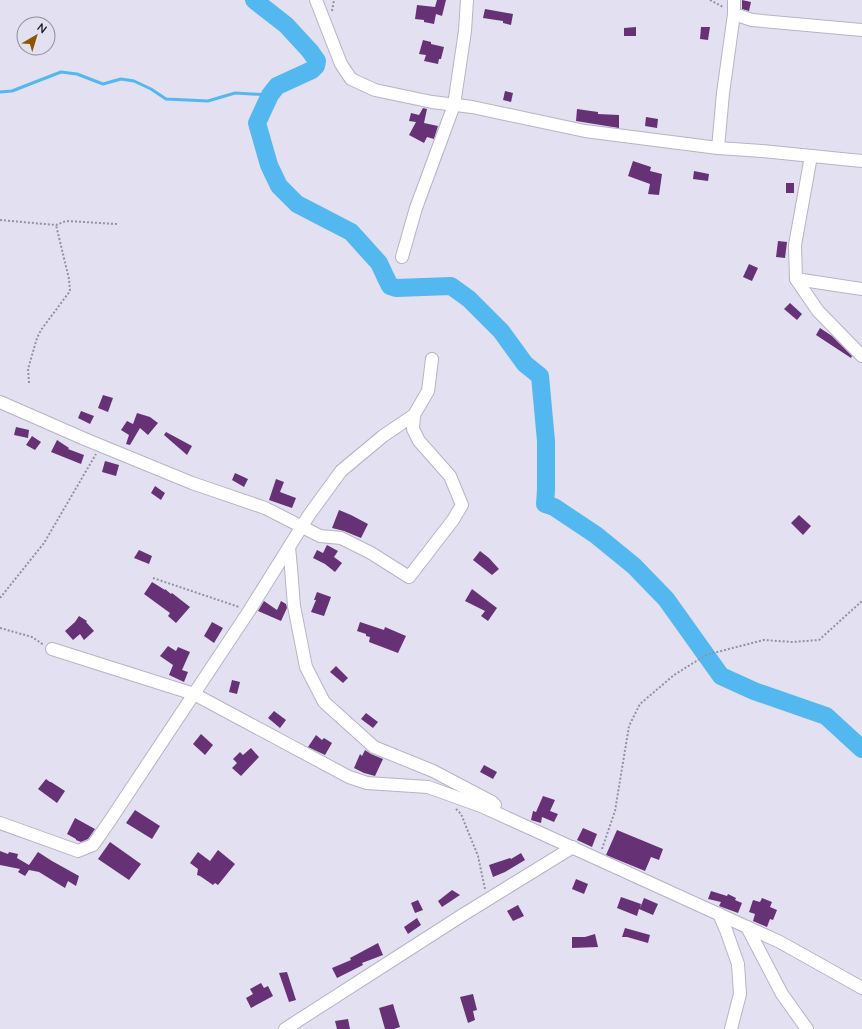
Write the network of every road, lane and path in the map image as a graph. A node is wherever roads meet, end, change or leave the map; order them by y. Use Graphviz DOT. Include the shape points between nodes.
graph roads {
  1 [pos="316,0"];
  2 [pos="467,0"];
  3 [pos="734,0"];
  4 [pos="734,14"];
  5 [pos="862,30"];
  6 [pos="454,105"];
  7 [pos="718,148"];
  8 [pos="811,156"];
  9 [pos="862,161"];
  10 [pos="0,220"];
  11 [pos="56,224"];
  12 [pos="117,224"];
  13 [pos="402,257"];
  14 [pos="796,279"];
  15 [pos="862,289"];
  16 [pos="862,356"];
  17 [pos="432,359"];
  18 [pos="29,383"];
  19 [pos="0,402"];
  20 [pos="414,415"];
  21 [pos="100,446"];
  22 [pos="302,526"];
  23 [pos="288,547"];
  24 [pos="153,578"];
  25 [pos="0,598"];
  26 [pos="862,601"];
  27 [pos="249,611"];
  28 [pos="0,628"];
  29 [pos="52,649"];
  30 [pos="194,694"];
  31 [pos="451,805"];
  32 [pos="510,818"];
  33 [pos="0,823"];
  34 [pos="574,847"];
  35 [pos="598,859"];
  36 [pos="487,900"];
  37 [pos="719,914"];
  38 [pos="747,927"];
  39 [pos="862,988"];
  40 [pos="287,1028"];
  41 [pos="731,1029"];
  42 [pos="807,1029"];
  1 -- 6 [label="street" via="341,64 351,79 375,90"];
  2 -- 6 [label="street"];
  3 -- 4 [label="street"];
  4 -- 5 [label="street" via="752,20"];
  4 -- 7 [label="street"];
  6 -- 7 [label="street" via="585,131"];
  6 -- 13 [label="street" via="416,208"];
  7 -- 8 [label="street"];
  8 -- 9 [label="street"];
  8 -- 14 [label="street" via="795,245"];
  10 -- 11 [label="path"];
  11 -- 12 [label="path" via="66,221"];
  11 -- 18 [label="path" via="70,292 37,338 28,369"];
  14 -- 15 [label="street"];
  14 -- 16 [label="street" via="818,311"];
  17 -- 20 [label="street" via="428,391"];
  19 -- 21 [label="street"];
  20 -- 22 [label="street" via="383,436 341,471"];
  20 -- 22 [label="street" via="413,430 419,441 450,476 462,505 409,577 341,538 320,536"];
  21 -- 22 [label="street" via="192,483 265,508"];
  21 -- 25 [label="path" via="44,543"];
  22 -- 23 [label="street"];
  23 -- 27 [label="street"];
  23 -- 32 [label="street" via="294,606 306,667 324,702 374,747 439,774 492,802"];
  24 -- 27 [label="path"];
  26 -- 35 [label="path" via="819,640 764,640 706,655 674,675 640,704 629,726 615,810"];
  27 -- 30 [label="street"];
  28 -- 29 [label="path" via="32,637"];
  29 -- 30 [label="street"];
  30 -- 32 [label="street" via="349,777 367,783 428,787"];
  30 -- 33 [label="street" via="93,845 78,851"];
  31 -- 36 [label="path" via="461,814 478,856"];
  32 -- 34 [label="street"];
  34 -- 35 [label="street"];
  34 -- 36 [label="street"];
  35 -- 37 [label="street"];
  36 -- 40 [label="street"];
  37 -- 38 [label="street"];
  37 -- 41 [label="street" via="738,964 740,994"];
  38 -- 39 [label="street" via="780,942"];
  38 -- 42 [label="street" via="782,994"];
}
